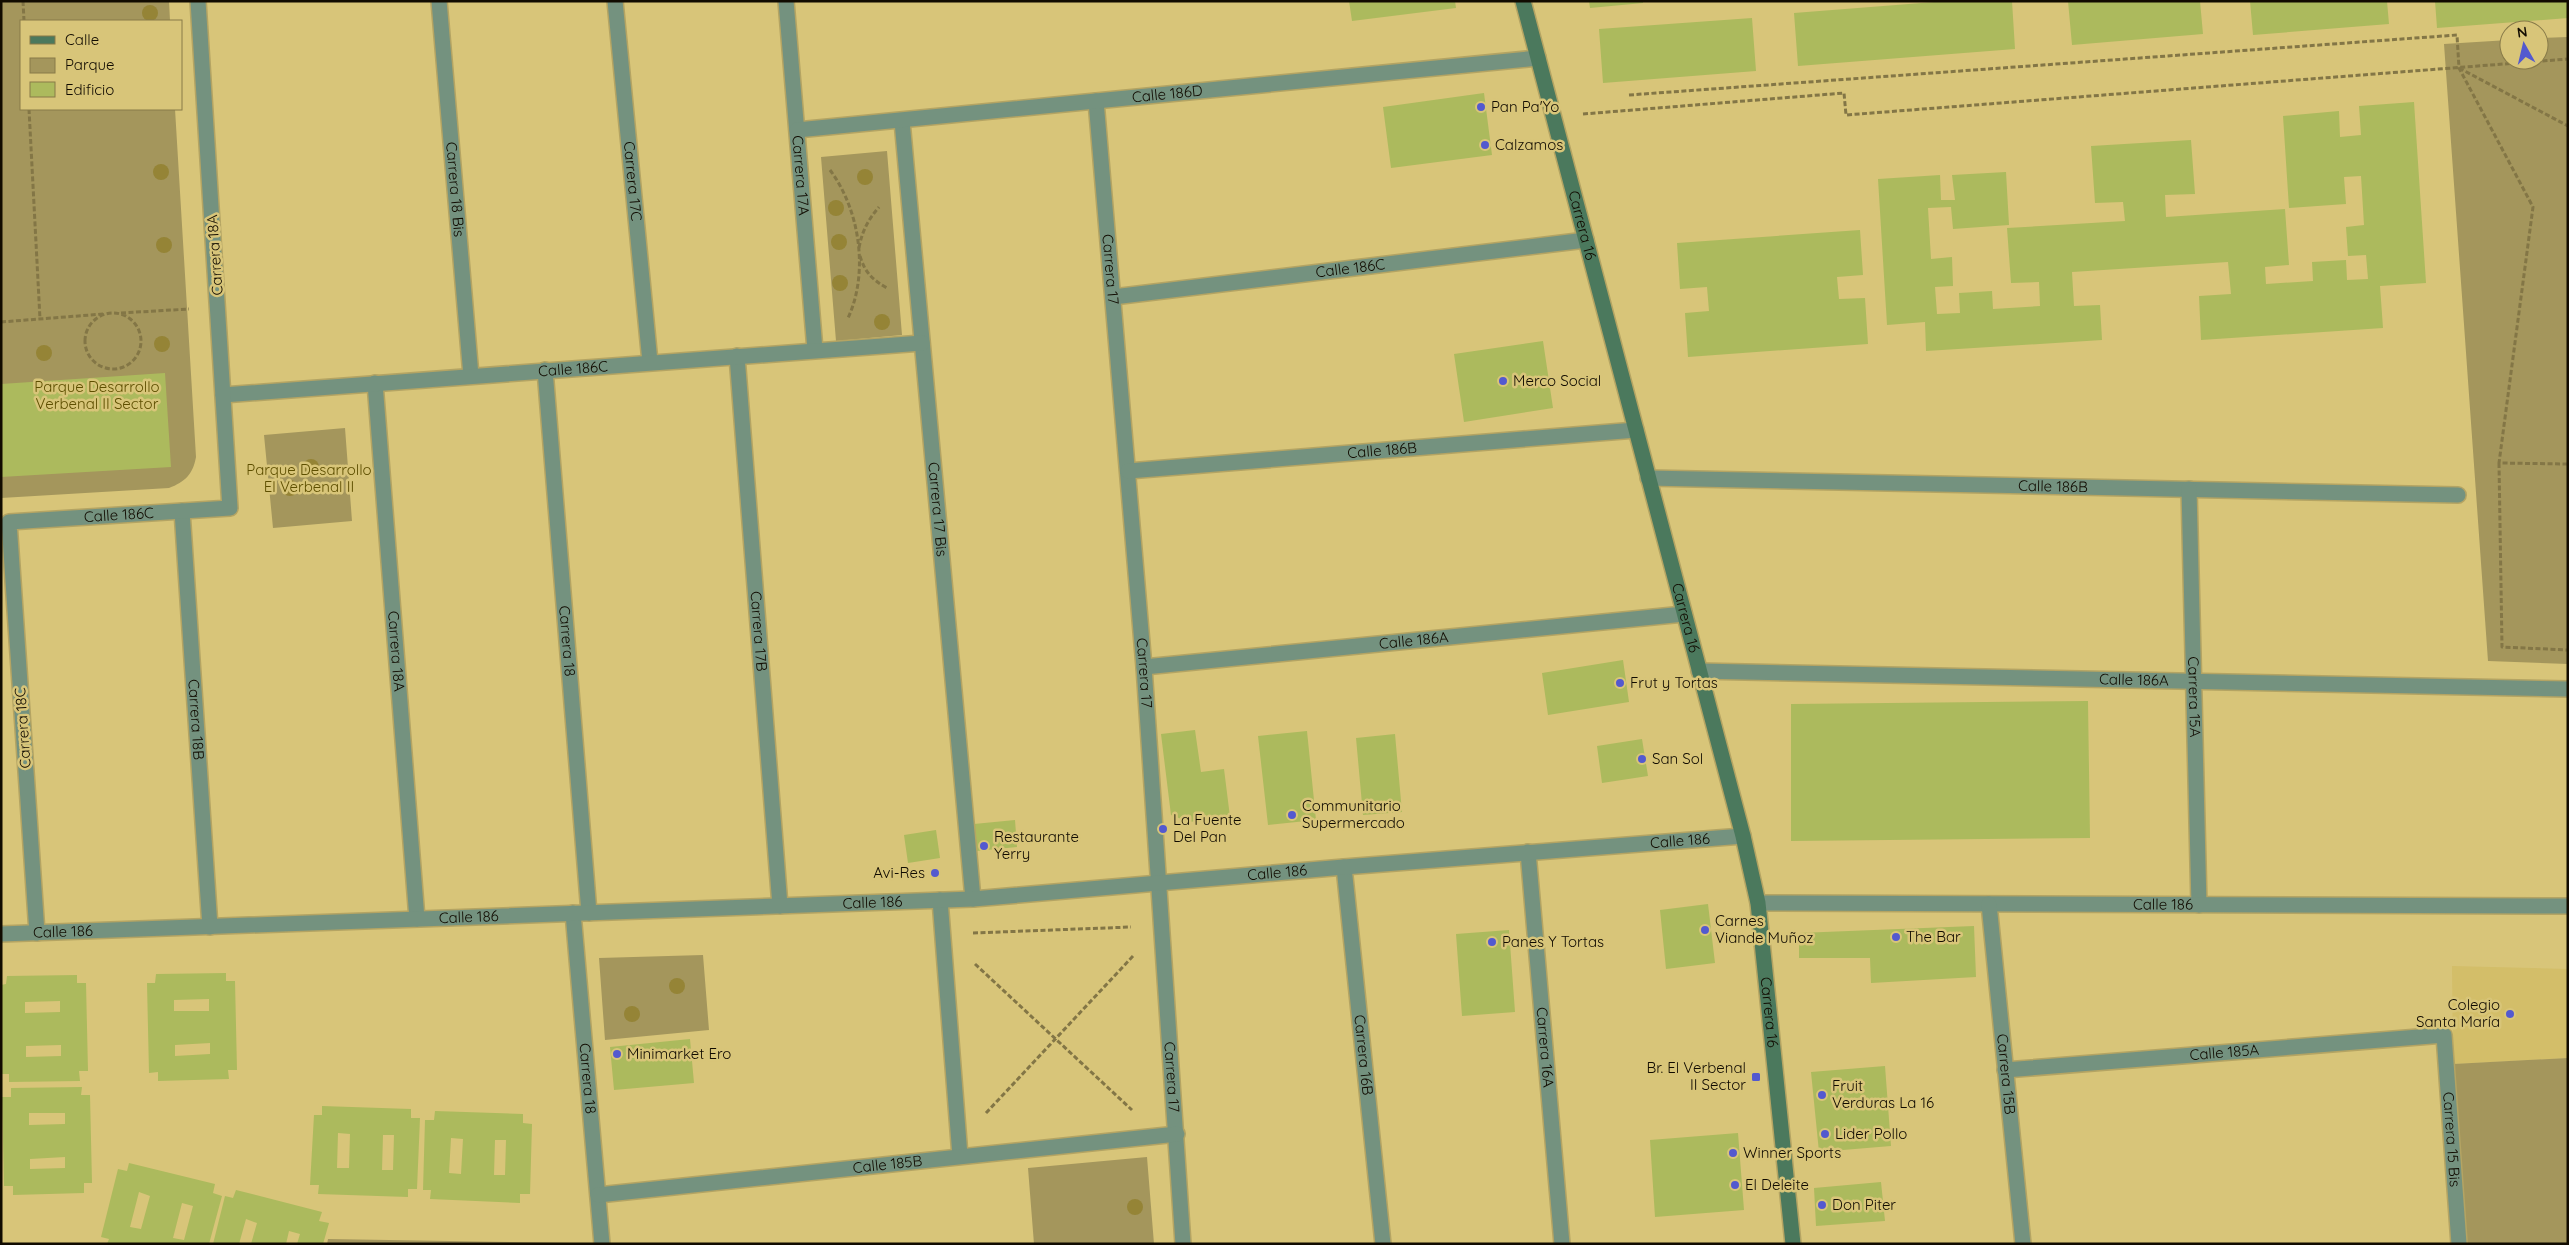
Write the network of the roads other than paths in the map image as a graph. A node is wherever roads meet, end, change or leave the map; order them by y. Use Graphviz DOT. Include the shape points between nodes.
graph roads {
  1 [pos="198,1"];
  2 [pos="439,1"];
  3 [pos="615,1"];
  4 [pos="786,1"];
  5 [pos="1523,1"];
  6 [pos="1538,58"];
  7 [pos="1096,102"];
  8 [pos="902,120"];
  9 [pos="797,130"];
  10 [pos="1586,240"];
  11 [pos="1113,297"];
  12 [pos="922,343"];
  13 [pos="815,350"];
  14 [pos="737,356"];
  15 [pos="650,362"];
  16 [pos="545,370"];
  17 [pos="472,376"];
  18 [pos="375,383"];
  19 [pos="223,395"];
  20 [pos="1636,430"];
  21 [pos="1128,471"];
  22 [pos="1648,478"];
  23 [pos="2189,489"];
  24 [pos="2458,495"];
  25 [pos="230,508"];
  26 [pos="182,511"];
  27 [pos="9,522"];
  28 [pos="1684,614"];
  29 [pos="1144,667"];
  30 [pos="1699,671"];
  31 [pos="2194,681"];
  32 [pos="2568,689"];
  33 [pos="1743,836"];
  34 [pos="1528,852"];
  35 [pos="1344,867"];
  36 [pos="1158,883"];
  37 [pos="973,899"];
  38 [pos="940,900"];
  39 [pos="1758,903"];
  40 [pos="1989,904"];
  41 [pos="2199,905"];
  42 [pos="780,906"];
  43 [pos="2568,906"];
  44 [pos="573,913"];
  45 [pos="589,913"];
  46 [pos="417,919"];
  47 [pos="210,927"];
  48 [pos="37,933"];
  49 [pos="1,934"];
  50 [pos="2444,1035"];
  51 [pos="2005,1070"];
  52 [pos="1177,1134"];
  53 [pos="959,1149"];
  54 [pos="598,1194"];
  55 [pos="602,1244"];
  56 [pos="1183,1244"];
  57 [pos="1383,1244"];
  58 [pos="1562,1244"];
  59 [pos="1794,1244"];
  60 [pos="2023,1244"];
  61 [pos="2459,1244"];
  1 -- 19 [label="street, Carrera 18A"];
  2 -- 17 [label="street, Carrera 18 Bis"];
  3 -- 15 [label="street, Carrera 17C"];
  4 -- 9 [label="street, Carrera 17A"];
  5 -- 6 [label="street, Carrera 16"];
  6 -- 7 [label="street, Calle 186D"];
  6 -- 10 [label="street, Carrera 16"];
  7 -- 8 [label="street, Calle 186D"];
  7 -- 11 [label="street, Carrera 17"];
  8 -- 9 [label="street, Calle 186D"];
  8 -- 12 [label="street, Carrera 17 Bis"];
  9 -- 13 [label="street, Carrera 17A"];
  10 -- 11 [label="street, Calle 186C"];
  10 -- 20 [label="street, Carrera 16"];
  11 -- 21 [label="street, Carrera 17"];
  12 -- 13 [label="street, Calle 186C"];
  12 -- 37 [label="street, Carrera 17 Bis"];
  13 -- 14 [label="street, Calle 186C"];
  14 -- 15 [label="street, Calle 186C"];
  14 -- 42 [label="street, Carrera 17B"];
  15 -- 16 [label="street, Calle 186C"];
  16 -- 17 [label="street, Calle 186C"];
  16 -- 45 [label="street, Carrera 18"];
  17 -- 18 [label="street, Calle 186C"];
  18 -- 19 [label="street, Calle 186C"];
  18 -- 46 [label="street, Carrera 18A"];
  19 -- 25 [label="street, Carrera 18A"];
  20 -- 21 [label="street, Calle 186B"];
  20 -- 22 [label="street, Carrera 16"];
  21 -- 29 [label="street, Carrera 17"];
  22 -- 23 [label="street, Calle 186B"];
  22 -- 28 [label="street, Carrera 16"];
  23 -- 24 [label="street, Calle 186B"];
  23 -- 31 [label="street, Carrera 15A"];
  25 -- 26 [label="street, Calle 186C"];
  26 -- 27 [label="street, Calle 186C"];
  26 -- 47 [label="street, Carrera 18B"];
  27 -- 48 [label="street, Carrera 18C"];
  28 -- 29 [label="street, Calle 186A"];
  28 -- 30 [label="street, Carrera 16"];
  29 -- 36 [label="street, Carrera 17"];
  30 -- 31 [label="street, Calle 186A"];
  30 -- 33 [label="street, Carrera 16"];
  31 -- 32 [label="street, Calle 186A"];
  31 -- 41 [label="street, Carrera 15A"];
  33 -- 34 [label="street, Calle 186"];
  33 -- 39 [label="street, Carrera 16"];
  34 -- 35 [label="street, Calle 186"];
  34 -- 58 [label="street, Carrera 16A"];
  35 -- 36 [label="street, Calle 186"];
  35 -- 57 [label="street, Carrera 16B"];
  36 -- 37 [label="street, Calle 186"];
  36 -- 52 [label="street, Carrera 17"];
  37 -- 38 [label="street, Calle 186"];
  38 -- 42 [label="street, Calle 186"];
  38 -- 53 [label="street"];
  39 -- 40 [label="street, Calle 186"];
  39 -- 59 [label="street, Carrera 16"];
  40 -- 41 [label="street, Calle 186"];
  40 -- 51 [label="street, Carrera 15B"];
  41 -- 43 [label="street, Calle 186"];
  42 -- 45 [label="street, Calle 186"];
  44 -- 45 [label="street, Calle 186"];
  44 -- 46 [label="street, Calle 186"];
  44 -- 54 [label="street, Carrera 18"];
  46 -- 47 [label="street, Calle 186"];
  47 -- 48 [label="street, Calle 186"];
  48 -- 49 [label="street, Calle 186"];
  50 -- 51 [label="street, Calle 185A"];
  50 -- 61 [label="street, Carrera 15 Bis"];
  51 -- 60 [label="street, Carrera 15B"];
  52 -- 53 [label="street, Calle 185B"];
  52 -- 56 [label="street, Carrera 17"];
  53 -- 54 [label="street, Calle 185B"];
  54 -- 55 [label="street, Carrera 18"];
}
